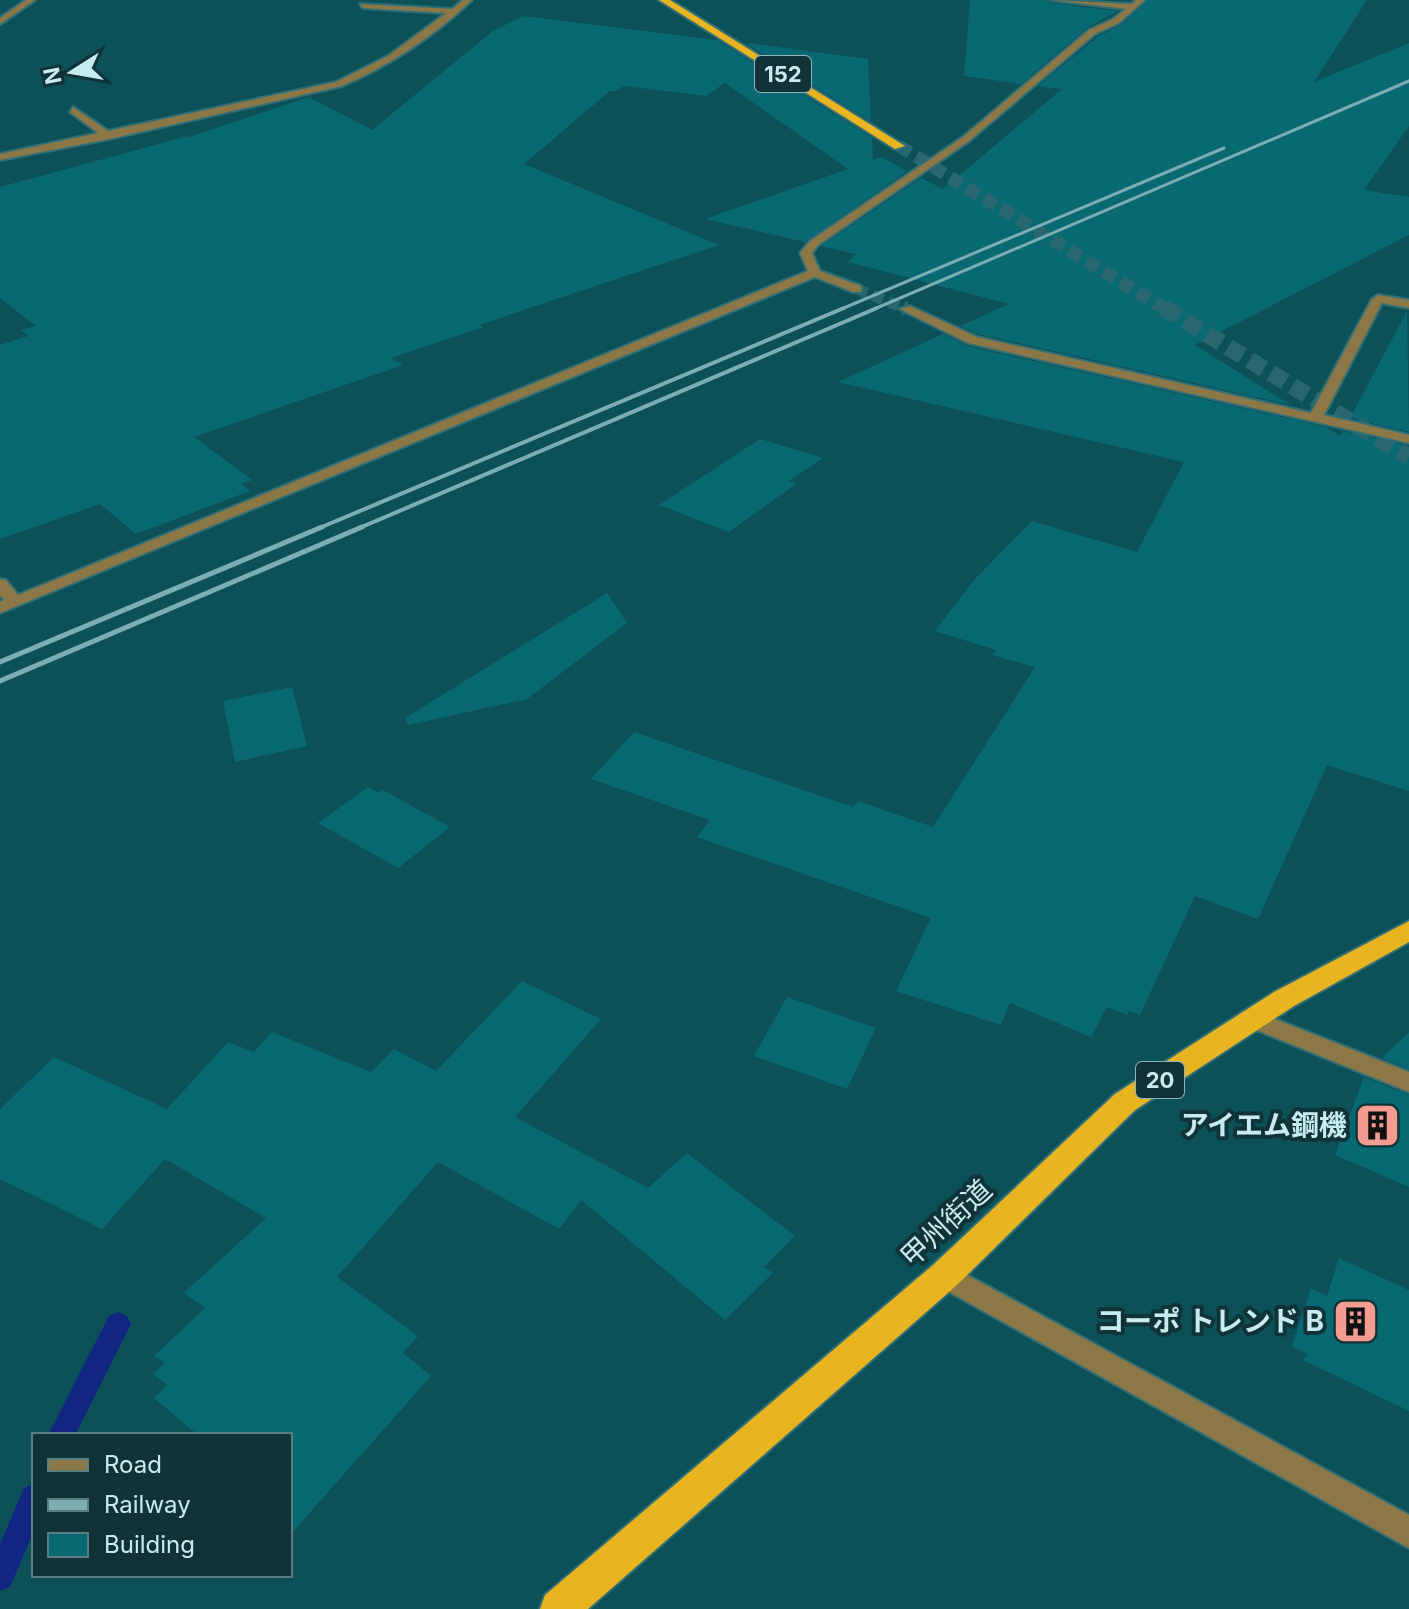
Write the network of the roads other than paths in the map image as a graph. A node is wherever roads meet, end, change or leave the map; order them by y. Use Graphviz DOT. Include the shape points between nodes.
graph roads {
  1 [pos="31,0"];
  2 [pos="468,0"];
  3 [pos="664,0"];
  4 [pos="1055,0"];
  5 [pos="1137,3"];
  6 [pos="363,6"];
  7 [pos="454,11"];
  8 [pos="0,22"];
  9 [pos="73,110"];
  10 [pos="109,136"];
  11 [pos="899,146"];
  12 [pos="0,157"];
  13 [pos="815,273"];
  14 [pos="857,289"];
  15 [pos="1409,304"];
  16 [pos="906,309"];
  17 [pos="1316,417"];
  18 [pos="1409,439"];
  19 [pos="0,584"];
  20 [pos="7,605"];
  21 [pos="1409,930"];
  22 [pos="1252,1019"];
  23 [pos="1409,1082"];
  24 [pos="945,1275"];
  25 [pos="1409,1532"];
  26 [pos="559,1609"];
  1 -- 8 [label="street"];
  2 -- 7 [label="street"];
  3 -- 11 [label="highway, 152"];
  4 -- 5 [label="street"];
  5 -- 13 [label="street" via="1092,32 966,139 814,243 806,253"];
  6 -- 7 [label="street"];
  7 -- 10 [label="street" via="368,74"];
  9 -- 10 [label="street"];
  10 -- 12 [label="street"];
  13 -- 14 [label="street"];
  13 -- 20 [label="street"];
  15 -- 17 [label="street" via="1378,299"];
  16 -- 17 [label="street" via="973,340"];
  17 -- 18 [label="street"];
  19 -- 20 [label="street"];
  21 -- 22 [label="highway, 甲州街道 / 20"];
  22 -- 23 [label="street"];
  22 -- 24 [label="highway, 甲州街道 / 20" via="1125,1102"];
  24 -- 25 [label="street"];
  24 -- 26 [label="highway, 甲州街道 / 20"];
}
